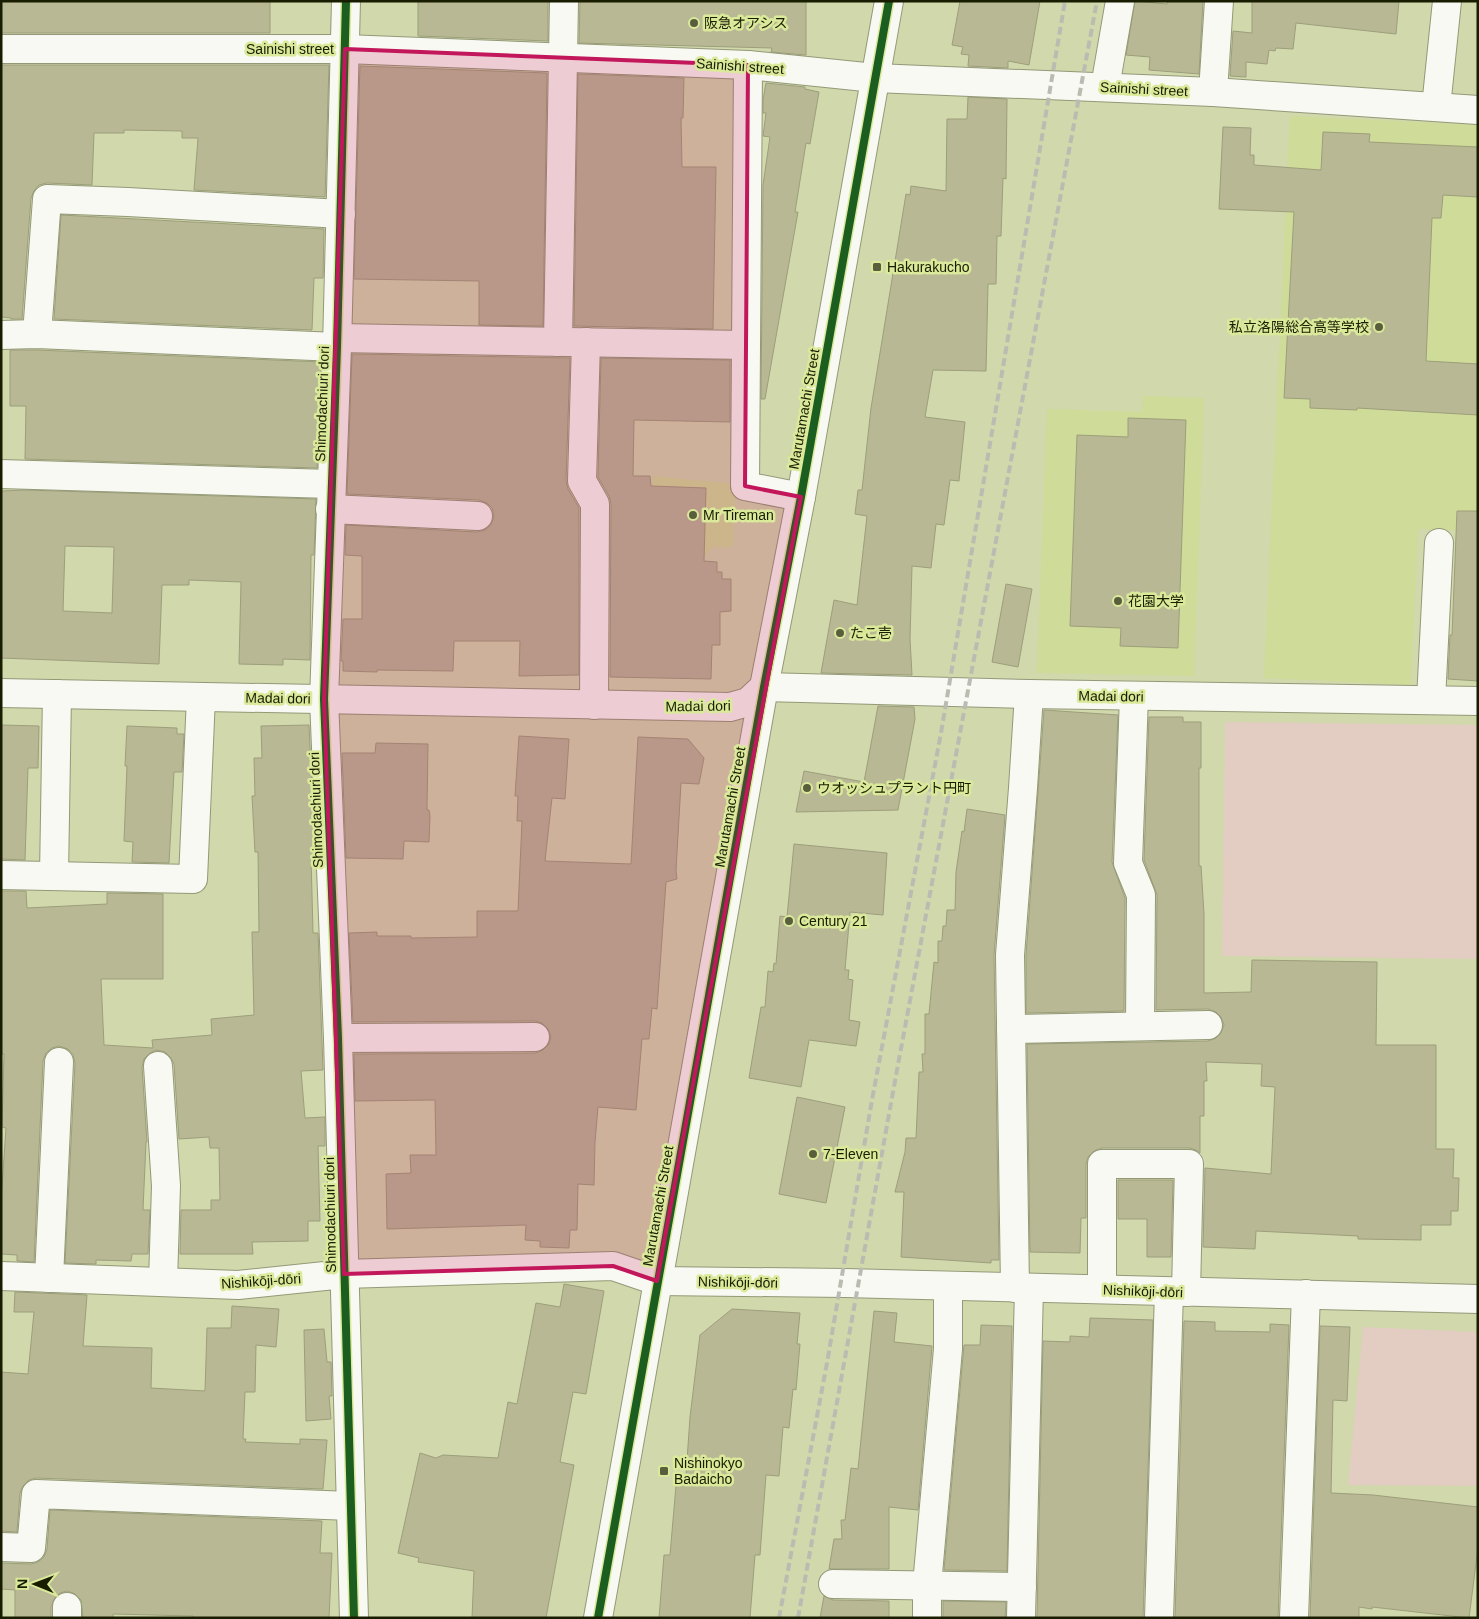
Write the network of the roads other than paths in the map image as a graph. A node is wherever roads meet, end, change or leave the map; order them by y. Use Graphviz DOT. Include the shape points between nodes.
graph roads {
  1 [pos="346,1"];
  2 [pos="564,1"];
  3 [pos="889,1"];
  4 [pos="1120,1"];
  5 [pos="1219,1"];
  6 [pos="1448,1"];
  7 [pos="1,49"];
  8 [pos="345,49"];
  9 [pos="564,58"];
  10 [pos="748,65"];
  11 [pos="875,78"];
  12 [pos="1106,87"];
  13 [pos="1213,92"];
  14 [pos="1436,107"];
  15 [pos="1478,110"];
  16 [pos="341,214"];
  17 [pos="37,334"];
  18 [pos="1,335"];
  19 [pos="558,342"];
  20 [pos="586,342"];
  21 [pos="337,343"];
  22 [pos="746,345"];
  23 [pos="1,474"];
  24 [pos="331,496"];
  25 [pos="801,497"];
  26 [pos="478,516"];
  27 [pos="1438,543"];
  28 [pos="764,687"];
  29 [pos="1,693"];
  30 [pos="58,694"];
  31 [pos="1029,694"];
  32 [pos="1134,696"];
  33 [pos="200,697"];
  34 [pos="324,699"];
  35 [pos="1431,700"];
  36 [pos="1478,701"];
  37 [pos="594,705"];
  38 [pos="1,875"];
  39 [pos="54,876"];
  40 [pos="1140,1025"];
  41 [pos="1208,1025"];
  42 [pos="1011,1029"];
  43 [pos="535,1037"];
  44 [pos="338,1038"];
  45 [pos="59,1062"];
  46 [pos="158,1066"];
  47 [pos="344,1274"];
  48 [pos="1,1276"];
  49 [pos="49,1278"];
  50 [pos="658,1281"];
  51 [pos="163,1282"];
  52 [pos="948,1286"];
  53 [pos="1022,1288"];
  54 [pos="1102,1289"];
  55 [pos="1178,1292"];
  56 [pos="1306,1294"];
  57 [pos="1478,1299"];
  58 [pos="351,1506"];
  59 [pos="1,1547"];
  60 [pos="833,1584"];
  61 [pos="927,1585"];
  62 [pos="1022,1587"];
  63 [pos="354,1618"];
  64 [pos="598,1618"];
  65 [pos="927,1618"];
  66 [pos="1021,1618"];
  67 [pos="1159,1618"];
  68 [pos="1294,1618"];
  1 -- 8 [label="street, Shimodachiuri dori"];
  2 -- 9 [label="street"];
  3 -- 11 [label="street, Marutamachi Street"];
  4 -- 12 [label="street"];
  5 -- 13 [label="street"];
  6 -- 14 [label="street"];
  7 -- 8 [label="street, Sainishi street"];
  8 -- 9 [label="street, Sainishi street"];
  8 -- 16 [label="street, Shimodachiuri dori"];
  9 -- 10 [label="street, Sainishi street"];
  9 -- 19 [label="street"];
  10 -- 11 [label="street, Sainishi street"];
  10 -- 22 [label="street"];
  11 -- 12 [label="street, Sainishi street"];
  11 -- 25 [label="street, Marutamachi Street"];
  12 -- 13 [label="street, Sainishi street"];
  13 -- 14 [label="street, Sainishi street"];
  14 -- 15 [label="street, Sainishi street"];
  16 -- 17 [label="street" via="47,199"];
  16 -- 21 [label="street, Shimodachiuri dori"];
  17 -- 18 [label="street"];
  17 -- 21 [label="street"];
  19 -- 20 [label="street"];
  19 -- 21 [label="street"];
  20 -- 22 [label="street"];
  20 -- 37 [label="street" via="582,481 595,504"];
  21 -- 24 [label="street, Shimodachiuri dori"];
  22 -- 25 [label="street" via="745,486"];
  23 -- 24 [label="street"];
  24 -- 26 [label="street"];
  24 -- 34 [label="street, Shimodachiuri dori"];
  25 -- 28 [label="street, Marutamachi Street"];
  27 -- 35 [label="street"];
  28 -- 31 [label="street, Madai dori"];
  28 -- 37 [label="street, Madai dori" via="748,702 730,707"];
  28 -- 50 [label="street, Marutamachi Street"];
  29 -- 30 [label="street, Madai dori"];
  30 -- 33 [label="street, Madai dori"];
  30 -- 39 [label="street"];
  31 -- 32 [label="street, Madai dori"];
  31 -- 42 [label="street" via="1010,955"];
  32 -- 35 [label="street, Madai dori"];
  32 -- 40 [label="street" via="1128,863 1141,895"];
  33 -- 34 [label="street, Madai dori"];
  33 -- 39 [label="street" via="193,878"];
  34 -- 37 [label="street, Madai dori"];
  34 -- 44 [label="street, Shimodachiuri dori"];
  35 -- 36 [label="street, Madai dori"];
  38 -- 39 [label="street"];
  40 -- 41 [label="street"];
  40 -- 42 [label="street"];
  42 -- 53 [label="street"];
  43 -- 44 [label="street"];
  44 -- 47 [label="street, Shimodachiuri dori"];
  45 -- 49 [label="street"];
  46 -- 51 [label="street" via="166,1186"];
  47 -- 50 [label="street, Nishikōji-dōri" via="613,1266"];
  47 -- 51 [label="street, Nishikōji-dōri" via="238,1285"];
  47 -- 58 [label="street, Shimodachiuri dori"];
  48 -- 49 [label="street, Nishikōji-dōri"];
  49 -- 51 [label="street, Nishikōji-dōri"];
  50 -- 52 [label="street, Nishikōji-dōri"];
  50 -- 64 [label="street, Marutamachi Street"];
  52 -- 53 [label="street, Nishikōji-dōri"];
  52 -- 61 [label="street" via="948,1349"];
  53 -- 54 [label="street, Nishikōji-dōri"];
  53 -- 62 [label="street"];
  54 -- 55 [label="street, Nishikōji-dōri"];
  54 -- 55 [label="street" via="1102,1164 1189,1164"];
  55 -- 56 [label="street, Nishikōji-dōri"];
  55 -- 67 [label="street"];
  56 -- 57 [label="street, Nishikōji-dōri"];
  56 -- 68 [label="street"];
  58 -- 59 [label="street" via="36,1494 31,1548"];
  58 -- 63 [label="street, Shimodachiuri dori"];
  60 -- 61 [label="street"];
  61 -- 62 [label="street"];
  61 -- 65 [label="street"];
  62 -- 66 [label="street"];
}
